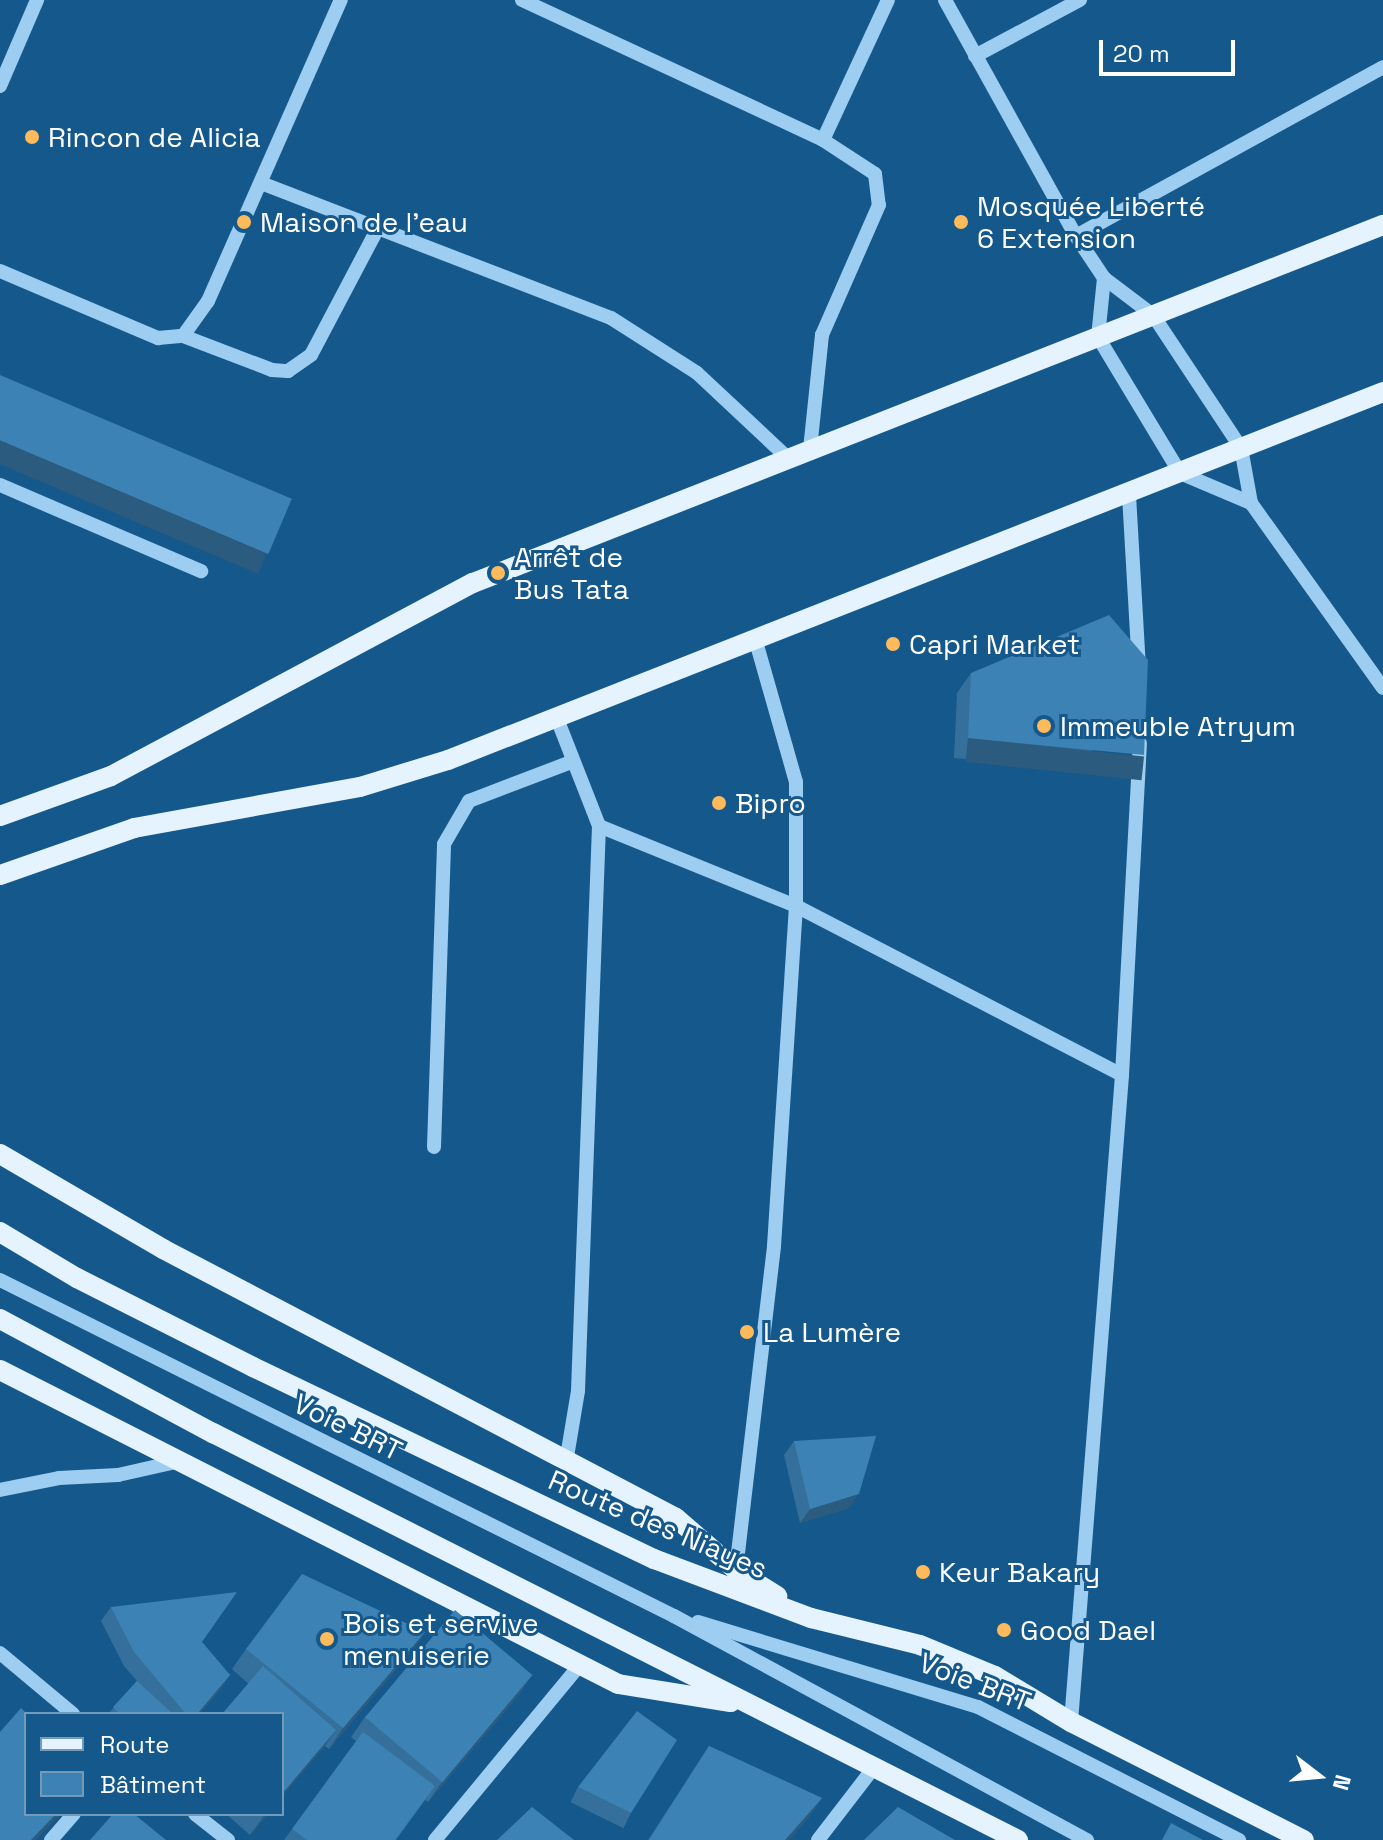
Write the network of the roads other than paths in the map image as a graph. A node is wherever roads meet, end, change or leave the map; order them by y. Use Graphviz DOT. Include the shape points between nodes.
graph roads {
  1 [pos="37,0"];
  2 [pos="341,0"];
  3 [pos="522,0"];
  4 [pos="888,0"];
  5 [pos="945,0"];
  6 [pos="1080,0"];
  7 [pos="0,44"];
  8 [pos="16,51"];
  9 [pos="975,56"];
  10 [pos="1383,67"];
  11 [pos="0,86"];
  12 [pos="823,140"];
  13 [pos="261,183"];
  14 [pos="1383,225"];
  15 [pos="378,228"];
  16 [pos="1076,236"];
  17 [pos="0,271"];
  18 [pos="1104,278"];
  19 [pos="1153,315"];
  20 [pos="183,336"];
  21 [pos="1098,337"];
  22 [pos="1383,392"];
  23 [pos="1241,448"];
  24 [pos="810,450"];
  25 [pos="789,459"];
  26 [pos="1180,473"];
  27 [pos="0,485"];
  28 [pos="1129,495"];
  29 [pos="1251,503"];
  30 [pos="201,571"];
  31 [pos="756,642"];
  32 [pos="1140,677"];
  33 [pos="1383,688"];
  34 [pos="556,716"];
  35 [pos="1141,722"];
  36 [pos="571,762"];
  37 [pos="0,816"];
  38 [pos="599,826"];
  39 [pos="0,875"];
  40 [pos="796,906"];
  41 [pos="1122,1075"];
  42 [pos="434,1147"];
  43 [pos="0,1154"];
  44 [pos="0,1232"];
  45 [pos="0,1280"];
  46 [pos="0,1319"];
  47 [pos="0,1370"];
  48 [pos="180,1461"];
  49 [pos="566,1463"];
  50 [pos="0,1490"];
  51 [pos="736,1570"];
  52 [pos="674,1616"];
  53 [pos="811,1618"];
  54 [pos="0,1653"];
  55 [pos="579,1666"];
  56 [pos="749,1705"];
  57 [pos="71,1712"];
  58 [pos="1071,1722"];
  59 [pos="875,1766"];
  60 [pos="72,1816"];
  61 [pos="198,1816"];
  62 [pos="51,1840"];
  63 [pos="228,1840"];
  64 [pos="435,1840"];
  65 [pos="818,1840"];
  66 [pos="1018,1840"];
  67 [pos="1087,1840"];
  68 [pos="1239,1840"];
  69 [pos="1304,1840"];
  1 -- 8 [label="street"];
  2 -- 13 [label="street"];
  3 -- 12 [label="street"];
  4 -- 12 [label="street"];
  5 -- 9 [label="street"];
  6 -- 9 [label="street"];
  7 -- 8 [label="street"];
  8 -- 11 [label="street"];
  9 -- 16 [label="street"];
  10 -- 16 [label="street"];
  12 -- 24 [label="street" via="875,174 879,205 822,335"];
  13 -- 15 [label="street"];
  13 -- 20 [label="street" via="208,301"];
  14 -- 19 [label="main road"];
  15 -- 20 [label="street" via="311,355 288,371 272,370"];
  15 -- 25 [label="street" via="611,318 697,373"];
  16 -- 18 [label="street"];
  17 -- 20 [label="street" via="158,338"];
  18 -- 19 [label="street"];
  18 -- 21 [label="street"];
  19 -- 21 [label="main road"];
  19 -- 23 [label="street"];
  21 -- 24 [label="main road"];
  21 -- 26 [label="street"];
  22 -- 23 [label="main road"];
  23 -- 26 [label="main road"];
  23 -- 29 [label="street"];
  24 -- 25 [label="main road"];
  25 -- 37 [label="main road" via="473,583 111,776"];
  26 -- 28 [label="main road"];
  26 -- 29 [label="street"];
  27 -- 30 [label="street"];
  28 -- 31 [label="main road"];
  28 -- 32 [label="street"];
  29 -- 33 [label="street"];
  31 -- 34 [label="main road"];
  31 -- 40 [label="street" via="796,782"];
  34 -- 36 [label="street"];
  34 -- 39 [label="main road" via="448,760 360,787 134,828"];
  35 -- 41 [label="street"];
  36 -- 38 [label="street"];
  36 -- 42 [label="street" via="469,801 444,844"];
  38 -- 40 [label="street"];
  38 -- 49 [label="street" via="578,1391"];
  40 -- 41 [label="street"];
  40 -- 51 [label="street" via="774,1246"];
  41 -- 58 [label="street"];
  43 -- 49 [label="main road" via="163,1249"];
  44 -- 53 [label="main road, Route des Niayes" via="226,1353 527,1499 654,1559"];
  45 -- 52 [label="street, Voie BRT"];
  46 -- 56 [label="main road"];
  47 -- 48 [label="main road"];
  48 -- 50 [label="street"];
  48 -- 55 [label="main road"];
  49 -- 51 [label="main road" via="676,1518"];
  51 -- 53 [label="main road"];
  52 -- 67 [label="street, Voie BRT"];
  52 -- 68 [label="street, Voie BRT" via="978,1707"];
  53 -- 58 [label="main road, Route des Niayes" via="920,1645 995,1676"];
  54 -- 57 [label="street"];
  55 -- 56 [label="main road" via="649,1692"];
  55 -- 64 [label="street"];
  56 -- 59 [label="main road"];
  58 -- 69 [label="main road, Route des Niayes"];
  59 -- 65 [label="street"];
  59 -- 66 [label="main road"];
  60 -- 62 [label="street"];
  61 -- 63 [label="street"];
}
